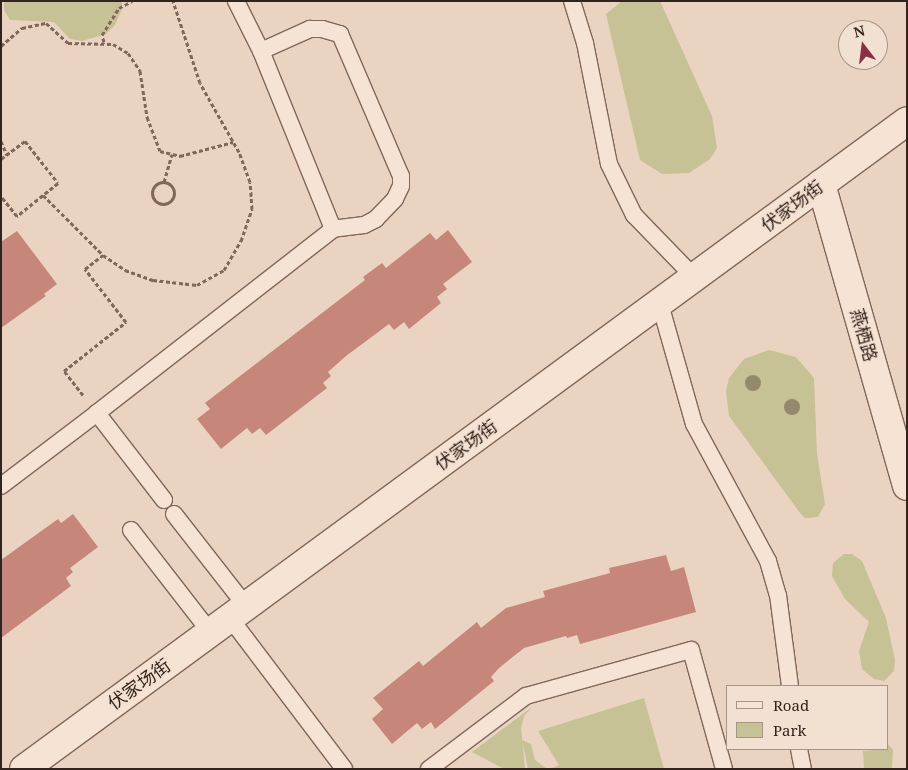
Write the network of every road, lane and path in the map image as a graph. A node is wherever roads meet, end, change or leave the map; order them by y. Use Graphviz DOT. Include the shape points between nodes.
graph roads {
  1 [pos="132,1"];
  2 [pos="173,1"];
  3 [pos="236,1"];
  4 [pos="572,1"];
  5 [pos="104,42"];
  6 [pos="1,46"];
  7 [pos="261,51"];
  8 [pos="907,121"];
  9 [pos="1,140"];
  10 [pos="233,142"];
  11 [pos="172,154"];
  12 [pos="7,155"];
  13 [pos="1,159"];
  14 [pos="164,182"];
  15 [pos="821,184"];
  16 [pos="43,195"];
  17 [pos="1,196"];
  18 [pos="333,229"];
  19 [pos="103,255"];
  20 [pos="695,278"];
  21 [pos="660,304"];
  22 [pos="97,413"];
  23 [pos="1,486"];
  24 [pos="907,486"];
  25 [pos="164,500"];
  26 [pos="174,514"];
  27 [pos="131,530"];
  28 [pos="229,618"];
  29 [pos="790,685"];
  30 [pos="799,750"];
  31 [pos="24,769"];
  32 [pos="344,769"];
  33 [pos="429,769"];
  34 [pos="724,769"];
  35 [pos="803,769"];
  1 -- 5 [label="path" via="119,8 102,35"];
  2 -- 10 [label="path" via="200,83"];
  3 -- 7 [label="lane"];
  4 -- 20 [label="lane" via="585,43 609,164 634,215"];
  5 -- 6 [label="path" via="68,43 46,22 22,28"];
  5 -- 11 [label="path" via="128,53 140,71 152,135 160,151"];
  7 -- 18 [label="lane"];
  7 -- 18 [label="lane" via="310,29 340,34 401,176 401,186 395,199 376,219 364,225"];
  8 -- 15 [label="street, 伏家场街"];
  9 -- 12 [label="path"];
  10 -- 11 [label="path" via="180,156"];
  10 -- 19 [label="path" via="250,182 252,210 241,242 224,270 197,285 153,280 125,270"];
  11 -- 14 [label="path"];
  12 -- 13 [label="path"];
  12 -- 16 [label="path" via="25,141 58,183"];
  14 -- 14 [label="path" via="153,188 152,195 162,204 169,203 174,196 174,189"];
  15 -- 20 [label="street, 伏家场街"];
  15 -- 24 [label="street, 燕栖路"];
  16 -- 17 [label="path" via="17,216"];
  16 -- 19 [label="path"];
  18 -- 22 [label="lane"];
  19 -- 22 [label="path" via="85,269 126,322 64,371"];
  20 -- 21 [label="street, 伏家场街"];
  21 -- 28 [label="street, 伏家场街"];
  21 -- 29 [label="lane" via="694,424 768,561 778,596"];
  22 -- 23 [label="lane"];
  22 -- 25 [label="lane"];
  26 -- 28 [label="lane"];
  27 -- 28 [label="lane"];
  28 -- 31 [label="street, 伏家场街"];
  28 -- 32 [label="lane"];
  30 -- 35 [label="lane"];
  33 -- 34 [label="lane" via="526,696 691,650"];
}
